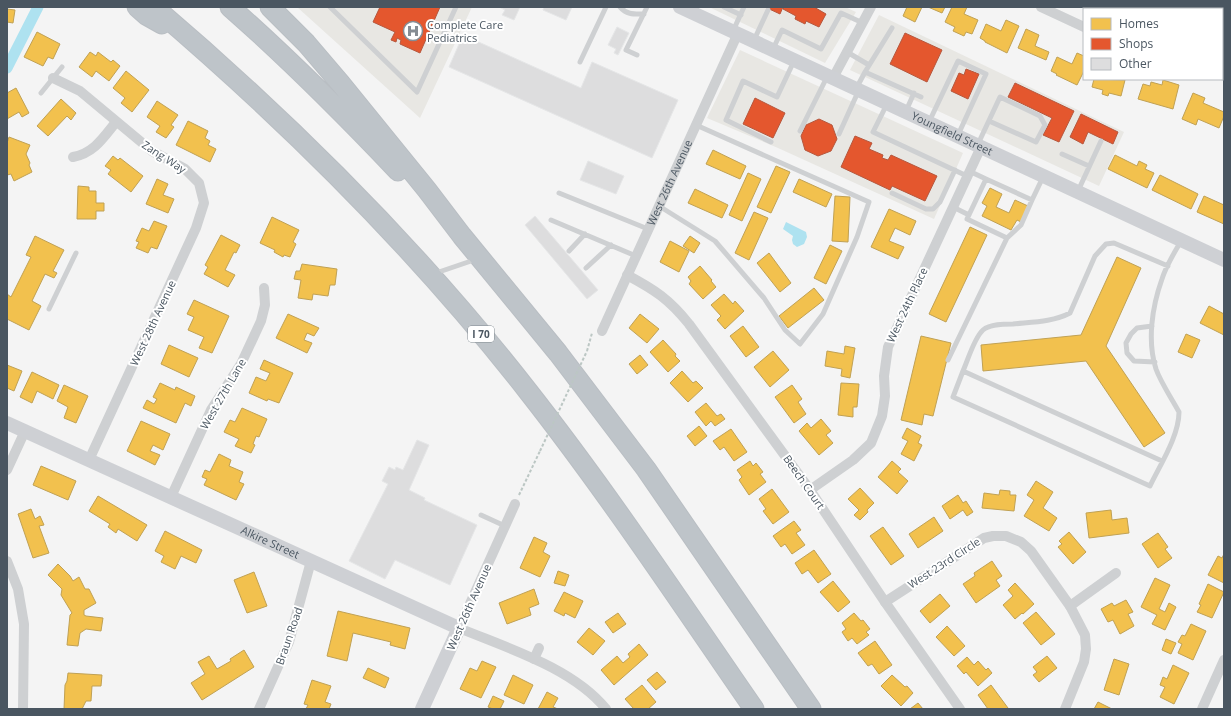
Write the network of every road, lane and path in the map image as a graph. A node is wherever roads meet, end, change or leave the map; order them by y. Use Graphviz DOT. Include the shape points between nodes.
graph roads {
  1 [pos="136,7"];
  2 [pos="154,7"];
  3 [pos="230,7"];
  4 [pos="270,7"];
  5 [pos="330,7"];
  6 [pos="456,7"];
  7 [pos="606,7"];
  8 [pos="620,7"];
  9 [pos="647,7"];
  10 [pos="680,7"];
  11 [pos="724,7"];
  12 [pos="744,7"];
  13 [pos="871,7"];
  14 [pos="1041,7"];
  15 [pos="768,10"];
  16 [pos="644,14"];
  17 [pos="741,15"];
  18 [pos="863,23"];
  19 [pos="1083,27"];
  20 [pos="892,28"];
  21 [pos="735,32"];
  22 [pos="754,41"];
  23 [pos="198,45"];
  24 [pos="773,50"];
  25 [pos="847,52"];
  26 [pos="637,55"];
  27 [pos="795,60"];
  28 [pos="580,62"];
  29 [pos="869,65"];
  30 [pos="62,66"];
  31 [pos="865,72"];
  32 [pos="830,77"];
  33 [pos="53,78"];
  34 [pos="858,89"];
  35 [pos="41,93"];
  36 [pos="914,93"];
  37 [pos="921,97"];
  38 [pos="887,103"];
  39 [pos="905,112"];
  40 [pos="989,121"];
  41 [pos="116,122"];
  42 [pos="929,123"];
  43 [pos="696,125"];
  44 [pos="800,131"];
  45 [pos="839,134"];
  46 [pos="957,136"];
  47 [pos="1101,141"];
  48 [pos="771,142"];
  49 [pos="979,146"];
  50 [pos="1062,154"];
  51 [pos="73,157"];
  52 [pos="1089,166"];
  53 [pos="955,170"];
  54 [pos="968,173"];
  55 [pos="1044,176"];
  56 [pos="986,179"];
  57 [pos="199,183"];
  58 [pos="1077,192"];
  59 [pos="559,193"];
  60 [pos="892,193"];
  61 [pos="1032,200"];
  62 [pos="659,206"];
  63 [pos="953,207"];
  64 [pos="969,215"];
  65 [pos="551,220"];
  66 [pos="648,229"];
  67 [pos="585,234"];
  68 [pos="462,236"];
  69 [pos="1007,238"];
  70 [pos="1181,240"];
  71 [pos="611,245"];
  72 [pos="569,251"];
  73 [pos="76,253"];
  74 [pos="636,256"];
  75 [pos="480,258"];
  76 [pos="1224,260"];
  77 [pos="1168,266"];
  78 [pos="586,268"];
  79 [pos="431,274"];
  80 [pos="627,275"];
  81 [pos="264,288"];
  82 [pos="50,309"];
  83 [pos="1152,326"];
  84 [pos="598,329"];
  85 [pos="948,360"];
  86 [pos="1155,362"];
  87 [pos="963,371"];
  88 [pos="7,423"];
  89 [pos="25,431"];
  90 [pos="89,460"];
  91 [pos="1162,461"];
  92 [pos="7,470"];
  93 [pos="810,490"];
  94 [pos="171,497"];
  95 [pos="515,504"];
  96 [pos="481,515"];
  97 [pos="505,526"];
  98 [pos="7,561"];
  99 [pos="311,561"];
  100 [pos="1116,573"];
  101 [pos="885,602"];
  102 [pos="1070,606"];
  103 [pos="459,628"];
  104 [pos="540,648"];
  105 [pos="534,659"];
  106 [pos="1224,660"];
  107 [pos="23,709"];
  108 [pos="259,709"];
  109 [pos="422,709"];
  110 [pos="606,709"];
  111 [pos="754,709"];
  112 [pos="811,709"];
  113 [pos="960,709"];
  114 [pos="1065,709"];
  115 [pos="1202,709"];
  1 -- 23 [label="highway"];
  2 -- 23 [label="highway, I 70"];
  3 -- 68 [label="highway" via="354,125"];
  4 -- 68 [label="highway" via="306,43 341,84"];
  5 -- 6 [label="lane" via="417,92"];
  7 -- 28 [label="lane"];
  8 -- 16 [label="lane" via="629,14"];
  9 -- 16 [label="lane"];
  10 -- 21 [label="street, Youngfield Street"];
  11 -- 17 [label="lane"];
  12 -- 17 [label="lane"];
  13 -- 18 [label="street"];
  14 -- 19 [label="street"];
  15 -- 22 [label="lane"];
  16 -- 26 [label="lane" via="626,50"];
  17 -- 21 [label="lane"];
  18 -- 24 [label="lane" via="842,13 821,49 782,30"];
  18 -- 25 [label="street"];
  20 -- 29 [label="lane"];
  21 -- 22 [label="street, Youngfield Street"];
  21 -- 43 [label="street, West 26th Avenue"];
  22 -- 24 [label="street, Youngfield Street"];
  23 -- 79 [label="highway, I 70" via="319,156"];
  24 -- 27 [label="street, Youngfield Street"];
  25 -- 29 [label="lane"];
  25 -- 32 [label="street"];
  27 -- 32 [label="street, Youngfield Street"];
  27 -- 48 [label="lane" via="777,97 743,81 726,120"];
  29 -- 31 [label="lane"];
  30 -- 33 [label="lane"];
  31 -- 34 [label="lane"];
  31 -- 36 [label="lane"];
  32 -- 34 [label="street, Youngfield Street"];
  32 -- 44 [label="lane"];
  33 -- 35 [label="lane"];
  33 -- 41 [label="street, Zang Way" via="80,91"];
  34 -- 38 [label="street, Youngfield Street"];
  34 -- 45 [label="lane"];
  36 -- 37 [label="lane"];
  36 -- 39 [label="lane"];
  38 -- 39 [label="street, Youngfield Street"];
  38 -- 53 [label="lane" via="874,132"];
  39 -- 42 [label="street, Youngfield Street"];
  40 -- 40 [label="lane" via="1000,97 1040,116 1045,125 1036,142"];
  40 -- 49 [label="lane"];
  41 -- 51 [label="street" via="93,149"];
  41 -- 57 [label="street, Zang Way" via="152,152 185,169"];
  42 -- 46 [label="street, Youngfield Street"];
  42 -- 46 [label="lane" via="958,61 986,74"];
  43 -- 62 [label="street, West 26th Avenue"];
  43 -- 62 [label="lane" via="869,202 857,237 823,314 800,344 785,330 764,298 715,241"];
  46 -- 49 [label="street, Youngfield Street"];
  47 -- 52 [label="lane"];
  49 -- 54 [label="street, West 24th Place"];
  49 -- 55 [label="street, Youngfield Street"];
  50 -- 52 [label="lane"];
  52 -- 58 [label="lane"];
  53 -- 54 [label="lane"];
  53 -- 60 [label="lane" via="940,202 933,209 926,209"];
  54 -- 56 [label="lane"];
  54 -- 63 [label="street, West 24th Place"];
  55 -- 58 [label="street, Youngfield Street"];
  55 -- 61 [label="lane"];
  56 -- 61 [label="lane"];
  56 -- 64 [label="lane"];
  57 -- 90 [label="street, West 28th Avenue" via="204,203 196,228"];
  58 -- 70 [label="street, Youngfield Street"];
  59 -- 66 [label="lane"];
  61 -- 69 [label="lane" via="1021,225"];
  62 -- 66 [label="street, West 26th Avenue"];
  63 -- 64 [label="lane"];
  63 -- 93 [label="street, West 24th Place" via="888,347 882,416 871,443 853,460"];
  64 -- 69 [label="lane" via="967,219"];
  65 -- 67 [label="lane"];
  66 -- 74 [label="street, West 26th Avenue"];
  67 -- 71 [label="lane"];
  67 -- 72 [label="lane"];
  68 -- 75 [label="highway"];
  69 -- 85 [label="lane"];
  70 -- 76 [label="street, Youngfield Street"];
  70 -- 77 [label="lane"];
  71 -- 74 [label="lane"];
  71 -- 78 [label="lane"];
  73 -- 82 [label="lane"];
  74 -- 80 [label="street, West 26th Avenue"];
  75 -- 79 [label="lane"];
  75 -- 112 [label="highway" via="558,353 646,469"];
  77 -- 83 [label="lane" via="1155,301"];
  77 -- 87 [label="lane" via="1114,243 1106,244 1096,256 1070,313 1062,317 996,325 985,329 979,335"];
  79 -- 111 [label="highway, I 70" via="527,389 606,494"];
  80 -- 84 [label="street, West 26th Avenue"];
  80 -- 93 [label="street, Beech Court" via="659,293 678,311"];
  81 -- 94 [label="street, West 27th Lane" via="265,305 261,321 241,364 211,410"];
  83 -- 86 [label="lane"];
  83 -- 86 [label="lane" via="1137,328 1126,343 1128,353 1134,361"];
  84 -- 95 [label="path, bridge"];
  86 -- 91 [label="lane" via="1156,369 1179,412 1177,430"];
  87 -- 91 [label="lane"];
  87 -- 91 [label="lane" via="953,397 1135,480 1150,486"];
  88 -- 89 [label="street, Alkire Street"];
  89 -- 90 [label="street, Alkire Street"];
  89 -- 92 [label="street"];
  90 -- 94 [label="street, Alkire Street"];
  93 -- 101 [label="street, Beech Court"];
  94 -- 99 [label="street, Alkire Street"];
  95 -- 97 [label="street, West 26th Avenue"];
  96 -- 97 [label="lane"];
  97 -- 103 [label="street, West 26th Avenue"];
  98 -- 107 [label="street" via="18,589 24,624"];
  99 -- 103 [label="street, Alkire Street"];
  99 -- 108 [label="street, Braun Road" via="289,642"];
  100 -- 102 [label="street"];
  101 -- 102 [label="street, West 23rd Circle" via="984,538 1006,536 1021,542 1031,551"];
  101 -- 113 [label="street, Beech Court"];
  102 -- 114 [label="street, West 23rd Circle" via="1085,635 1086,649 1079,676"];
  103 -- 105 [label="street, Alkire Street"];
  103 -- 109 [label="street, West 26th Avenue"];
  104 -- 105 [label="street"];
  105 -- 110 [label="street, Alkire Street" via="578,683"];
  106 -- 115 [label="street"];
}
